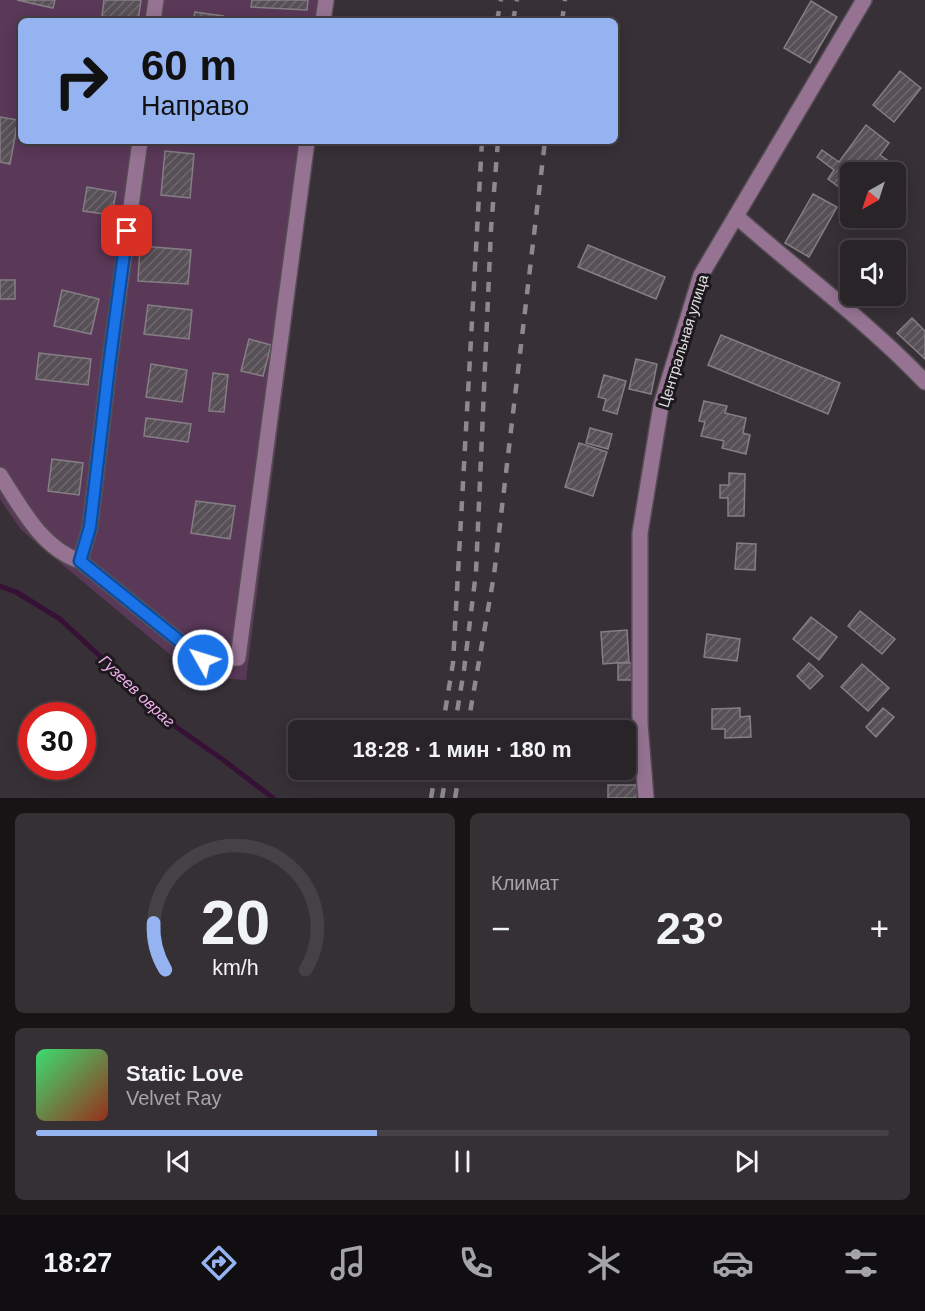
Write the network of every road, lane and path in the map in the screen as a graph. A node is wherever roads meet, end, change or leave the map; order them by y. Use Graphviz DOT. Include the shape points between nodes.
graph roads {
  1 [pos="156,0"];
  2 [pos="326,0"];
  3 [pos="864,0"];
  4 [pos="153,18"];
  5 [pos="323,18"];
  6 [pos="140,144"];
  7 [pos="307,144"];
  8 [pos="736,216"];
  9 [pos="925,382"];
  10 [pos="0,475"];
  11 [pos="80,561"];
  12 [pos="646,798"];
  1 -- 4 [label="street"];
  2 -- 5 [label="street"];
  3 -- 8 [label="street, Центральная улица"];
  6 -- 11 [label="street" via="90,527"];
  7 -- 11 [label="street" via="238,658 203,660"];
  8 -- 9 [label="street" via="843,304"];
  8 -- 12 [label="street, Центральная улица" via="701,275 661,405 640,533 640,724"];
  10 -- 11 [label="street" via="34,528 68,557"];
}
